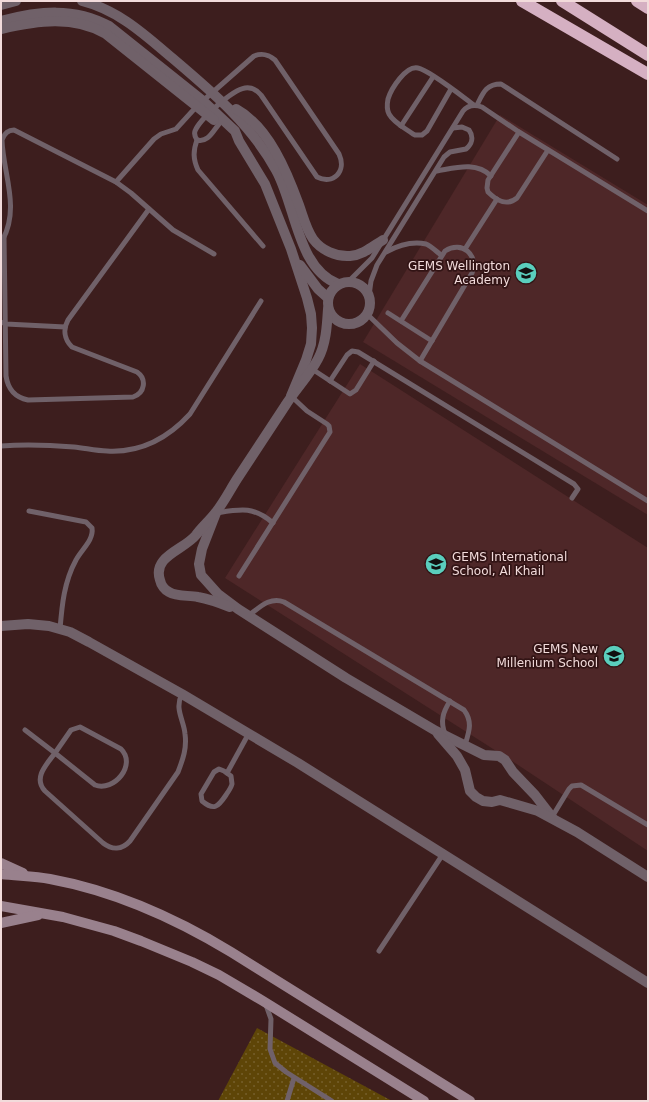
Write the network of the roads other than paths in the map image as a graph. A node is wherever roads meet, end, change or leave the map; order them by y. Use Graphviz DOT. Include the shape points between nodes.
graph roads {
  1 [pos="16,1"];
  2 [pos="82,1"];
  3 [pos="522,1"];
  4 [pos="562,1"];
  5 [pos="637,1"];
  6 [pos="1,5"];
  7 [pos="648,8"];
  8 [pos="1,20"];
  9 [pos="1,29"];
  10 [pos="648,55"];
  11 [pos="648,74"];
  12 [pos="433,76"];
  13 [pos="451,89"];
  14 [pos="213,92"];
  15 [pos="222,101"];
  16 [pos="200,103"];
  17 [pos="475,105"];
  18 [pos="230,109"];
  19 [pos="210,112"];
  20 [pos="219,124"];
  21 [pos="401,126"];
  22 [pos="454,128"];
  23 [pos="519,132"];
  24 [pos="197,140"];
  25 [pos="239,141"];
  26 [pos="548,150"];
  27 [pos="617,159"];
  28 [pos="437,171"];
  29 [pos="491,176"];
  30 [pos="116,182"];
  31 [pos="497,199"];
  32 [pos="149,209"];
  33 [pos="648,212"];
  34 [pos="3,239"];
  35 [pos="383,240"];
  36 [pos="263,246"];
  37 [pos="291,249"];
  38 [pos="465,249"];
  39 [pos="384,253"];
  40 [pos="214,254"];
  41 [pos="441,255"];
  42 [pos="349,281"];
  43 [pos="338,284"];
  44 [pos="369,296"];
  45 [pos="328,298"];
  46 [pos="261,300"];
  47 [pos="328,309"];
  48 [pos="388,313"];
  49 [pos="367,314"];
  50 [pos="402,321"];
  51 [pos="3,323"];
  52 [pos="65,327"];
  53 [pos="432,341"];
  54 [pos="374,361"];
  55 [pos="420,361"];
  56 [pos="312,369"];
  57 [pos="330,381"];
  58 [pos="291,396"];
  59 [pos="1,446"];
  60 [pos="572,498"];
  61 [pos="648,501"];
  62 [pos="29,511"];
  63 [pos="216,513"];
  64 [pos="273,523"];
  65 [pos="239,576"];
  66 [pos="238,609"];
  67 [pos="248,616"];
  68 [pos="1,626"];
  69 [pos="60,629"];
  70 [pos="182,694"];
  71 [pos="450,701"];
  72 [pos="25,730"];
  73 [pos="436,731"];
  74 [pos="249,734"];
  75 [pos="445,736"];
  76 [pos="465,745"];
  77 [pos="55,753"];
  78 [pos="227,773"];
  79 [pos="552,817"];
  80 [pos="648,825"];
  81 [pos="443,854"];
  82 [pos="1,863"];
  83 [pos="1,874"];
  84 [pos="30,877"];
  85 [pos="648,877"];
  86 [pos="1,906"];
  87 [pos="44,913"];
  88 [pos="1,923"];
  89 [pos="379,951"];
  90 [pos="648,983"];
  91 [pos="263,1001"];
  92 [pos="294,1078"];
  93 [pos="287,1101"];
  94 [pos="332,1101"];
  95 [pos="424,1101"];
  96 [pos="470,1101"];
  1 -- 6 [label="street"];
  2 -- 14 [label="street" via="115,13 134,26"];
  3 -- 11 [label="highway"];
  4 -- 10 [label="highway"];
  5 -- 7 [label="highway"];
  8 -- 16 [label="street" via="62,13 98,20 119,34"];
  9 -- 16 [label="street" via="26,24 65,22 76,22 97,29"];
  12 -- 13 [label="lane"];
  12 -- 21 [label="lane"];
  12 -- 21 [label="lane" via="418,68 408,70 391,93 387,107 394,120"];
  13 -- 17 [label="lane"];
  13 -- 21 [label="lane" via="425,134 415,136"];
  14 -- 15 [label="street"];
  14 -- 15 [label="lane" via="254,56 263,54 272,57 342,159 340,171 327,180 316,177 261,95 254,89 241,89"];
  14 -- 16 [label="lane"];
  15 -- 18 [label="street"];
  15 -- 19 [label="lane"];
  16 -- 19 [label="street"];
  16 -- 30 [label="lane" via="176,129 160,134 154,139"];
  17 -- 22 [label="lane" via="466,108"];
  17 -- 23 [label="lane"];
  17 -- 27 [label="lane" via="489,86 501,84"];
  18 -- 35 [label="street" via="238,110 248,118 278,154 309,230 321,247 340,256 350,256 360,254"];
  18 -- 43 [label="street" via="252,134 276,171 308,257 320,273"];
  19 -- 20 [label="street"];
  19 -- 24 [label="lane" via="196,131"];
  19 -- 25 [label="street" via="235,131"];
  20 -- 24 [label="lane" via="207,138"];
  20 -- 25 [label="street"];
  22 -- 28 [label="lane" via="462,127 469,130 471,142 466,149 447,154"];
  22 -- 35 [label="lane"];
  23 -- 26 [label="lane"];
  23 -- 29 [label="lane"];
  24 -- 36 [label="lane" via="193,153 198,170"];
  25 -- 37 [label="street" via="265,184"];
  26 -- 31 [label="lane" via="516,198 510,203"];
  26 -- 33 [label="lane"];
  28 -- 29 [label="lane" via="470,166 484,170"];
  28 -- 39 [label="lane"];
  29 -- 31 [label="lane" via="486,188"];
  30 -- 32 [label="lane"];
  30 -- 34 [label="lane" via="17,131 7,131 2,144 11,212"];
  31 -- 38 [label="lane"];
  32 -- 40 [label="lane" via="173,230"];
  32 -- 52 [label="lane"];
  34 -- 51 [label="lane"];
  35 -- 42 [label="lane" via="365,266"];
  37 -- 45 [label="street" via="312,282"];
  37 -- 58 [label="street" via="307,298 312,328 311,344"];
  38 -- 41 [label="lane" via="449,248"];
  38 -- 53 [label="lane" via="472,257 474,268"];
  39 -- 41 [label="lane" via="400,246 418,244 427,245"];
  39 -- 44 [label="lane" via="373,273"];
  41 -- 50 [label="lane"];
  42 -- 43 [label="street"];
  42 -- 44 [label="street" via="356,282"];
  43 -- 45 [label="street"];
  44 -- 49 [label="street"];
  45 -- 47 [label="street"];
  46 -- 59 [label="lane" via="190,414 159,440 146,446 120,451 49,445"];
  47 -- 49 [label="street" via="335,319 346,324 358,322"];
  47 -- 56 [label="street" via="323,349"];
  48 -- 50 [label="lane"];
  49 -- 55 [label="lane"];
  50 -- 53 [label="lane"];
  51 -- 52 [label="lane"];
  51 -- 52 [label="lane" via="7,382 17,396 28,400 133,397 140,393 144,382 140,374 72,347 65,336"];
  53 -- 55 [label="lane"];
  54 -- 57 [label="lane" via="352,351"];
  54 -- 57 [label="lane" via="354,392 350,394"];
  54 -- 60 [label="lane" via="576,485 577,491"];
  55 -- 61 [label="lane"];
  56 -- 57 [label="lane"];
  56 -- 58 [label="street"];
  58 -- 63 [label="street"];
  58 -- 64 [label="lane" via="307,411 327,424 330,432"];
  62 -- 69 [label="lane" via="86,522 92,528 92,536 76,559 67,581"];
  63 -- 64 [label="lane" via="242,508 257,512"];
  63 -- 66 [label="street" via="202,549 199,570 209,585"];
  63 -- 66 [label="street" via="190,542 162,561 158,574 160,582 169,592 211,600"];
  64 -- 65 [label="lane"];
  66 -- 67 [label="street"];
  67 -- 71 [label="lane" via="268,602 284,602"];
  67 -- 73 [label="street"];
  68 -- 69 [label="street" via="28,624"];
  69 -- 70 [label="street" via="80,637"];
  70 -- 74 [label="street"];
  70 -- 77 [label="lane" via="178,704 186,743 182,763 130,841 122,847 112,848 103,843 42,788 40,775"];
  71 -- 75 [label="lane" via="442,716"];
  71 -- 76 [label="lane" via="464,710 469,718 470,728"];
  72 -- 77 [label="lane"];
  73 -- 75 [label="street"];
  73 -- 79 [label="street" via="457,756 465,770 470,791 476,797 484,801 500,800 521,805"];
  74 -- 78 [label="lane"];
  74 -- 81 [label="street"];
  75 -- 76 [label="street"];
  76 -- 79 [label="street" via="484,755 499,756 505,760"];
  77 -- 77 [label="lane" via="71,730 80,727 121,749 125,752 128,762 125,771 115,782 108,786 100,786 95,785"];
  78 -- 78 [label="lane" via="232,778 232,784 220,803 214,807 204,803 201,794 214,772 219,769"];
  79 -- 80 [label="lane" via="569,789 581,785"];
  79 -- 85 [label="street"];
  81 -- 89 [label="lane"];
  81 -- 90 [label="street"];
  82 -- 84 [label="street"];
  83 -- 84 [label="street"];
  84 -- 96 [label="street" via="66,883 119,898 192,929"];
  86 -- 87 [label="street"];
  87 -- 88 [label="street"];
  87 -- 91 [label="street" via="114,931 167,951 219,975"];
  91 -- 92 [label="lane" via="270,1012 269,1041 272,1056 280,1068"];
  91 -- 95 [label="street"];
  92 -- 93 [label="lane"];
  92 -- 94 [label="lane"];
}
